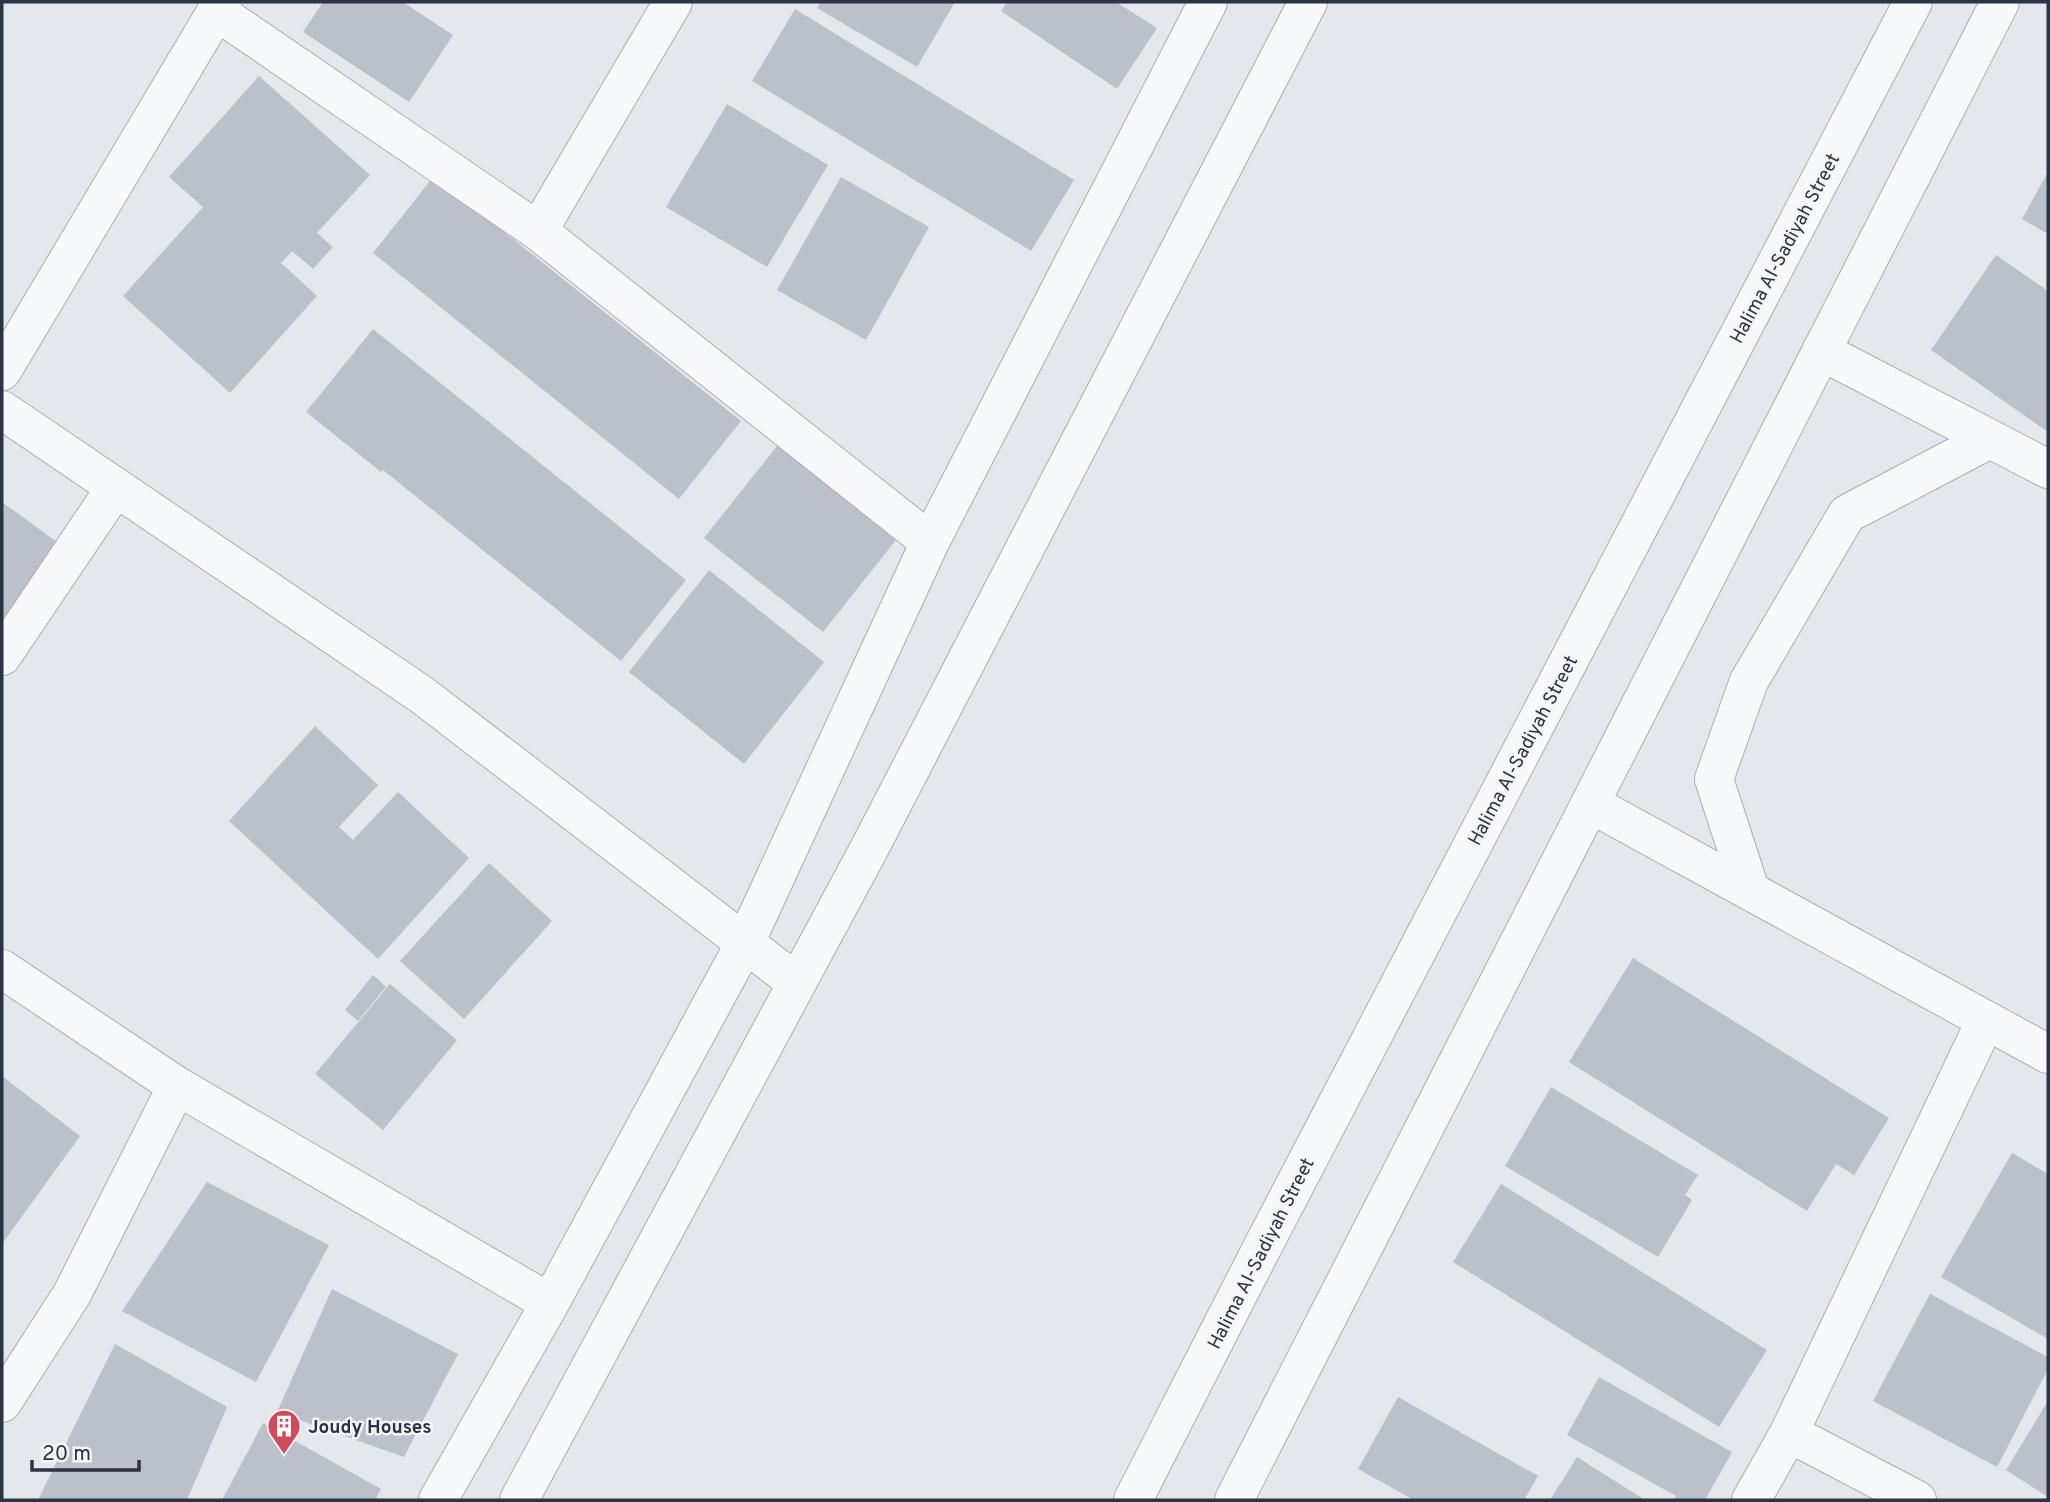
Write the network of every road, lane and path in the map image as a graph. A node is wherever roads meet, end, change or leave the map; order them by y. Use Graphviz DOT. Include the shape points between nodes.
graph roads {
  1 [pos="673,2"];
  2 [pos="1208,2"];
  3 [pos="1308,2"];
  4 [pos="1913,2"];
  5 [pos="2000,2"];
  6 [pos="219,6"];
  7 [pos="538,231"];
  8 [pos="1821,351"];
  9 [pos="2,371"];
  10 [pos="2,410"];
  11 [pos="1990,439"];
  12 [pos="2048,469"];
  13 [pos="116,487"];
  14 [pos="930,542"];
  15 [pos="2,656"];
  16 [pos="1591,803"];
  17 [pos="1750,890"];
  18 [pos="745,943"];
  19 [pos="2,969"];
  20 [pos="797,983"];
  21 [pos="1986,1020"];
  22 [pos="2048,1054"];
  23 [pos="177,1086"];
  24 [pos="550,1303"];
  25 [pos="2,1404"];
  26 [pos="1789,1433"];
  27 [pos="438,1500"];
  28 [pos="519,1500"];
  29 [pos="1133,1500"];
  30 [pos="1234,1500"];
  31 [pos="1751,1500"];
  32 [pos="1917,1500"];
  1 -- 7 [label="street"];
  2 -- 14 [label="street"];
  3 -- 20 [label="street"];
  4 -- 29 [label="street, Halima Al-Sadiyah Street"];
  5 -- 8 [label="street"];
  6 -- 7 [label="street"];
  6 -- 9 [label="street"];
  7 -- 14 [label="street"];
  8 -- 11 [label="street"];
  8 -- 16 [label="street"];
  10 -- 13 [label="street"];
  11 -- 12 [label="street"];
  11 -- 17 [label="street" via="1847,514 1749,681 1714,779"];
  13 -- 15 [label="street"];
  13 -- 18 [label="street" via="422,695"];
  14 -- 18 [label="street"];
  16 -- 17 [label="street"];
  16 -- 30 [label="street"];
  17 -- 21 [label="street"];
  18 -- 20 [label="street"];
  18 -- 24 [label="street"];
  19 -- 23 [label="street"];
  20 -- 28 [label="street"];
  21 -- 22 [label="street"];
  21 -- 26 [label="street"];
  23 -- 24 [label="street"];
  23 -- 25 [label="street" via="72,1294"];
  24 -- 27 [label="street"];
  26 -- 31 [label="street"];
  26 -- 32 [label="street"];
}
